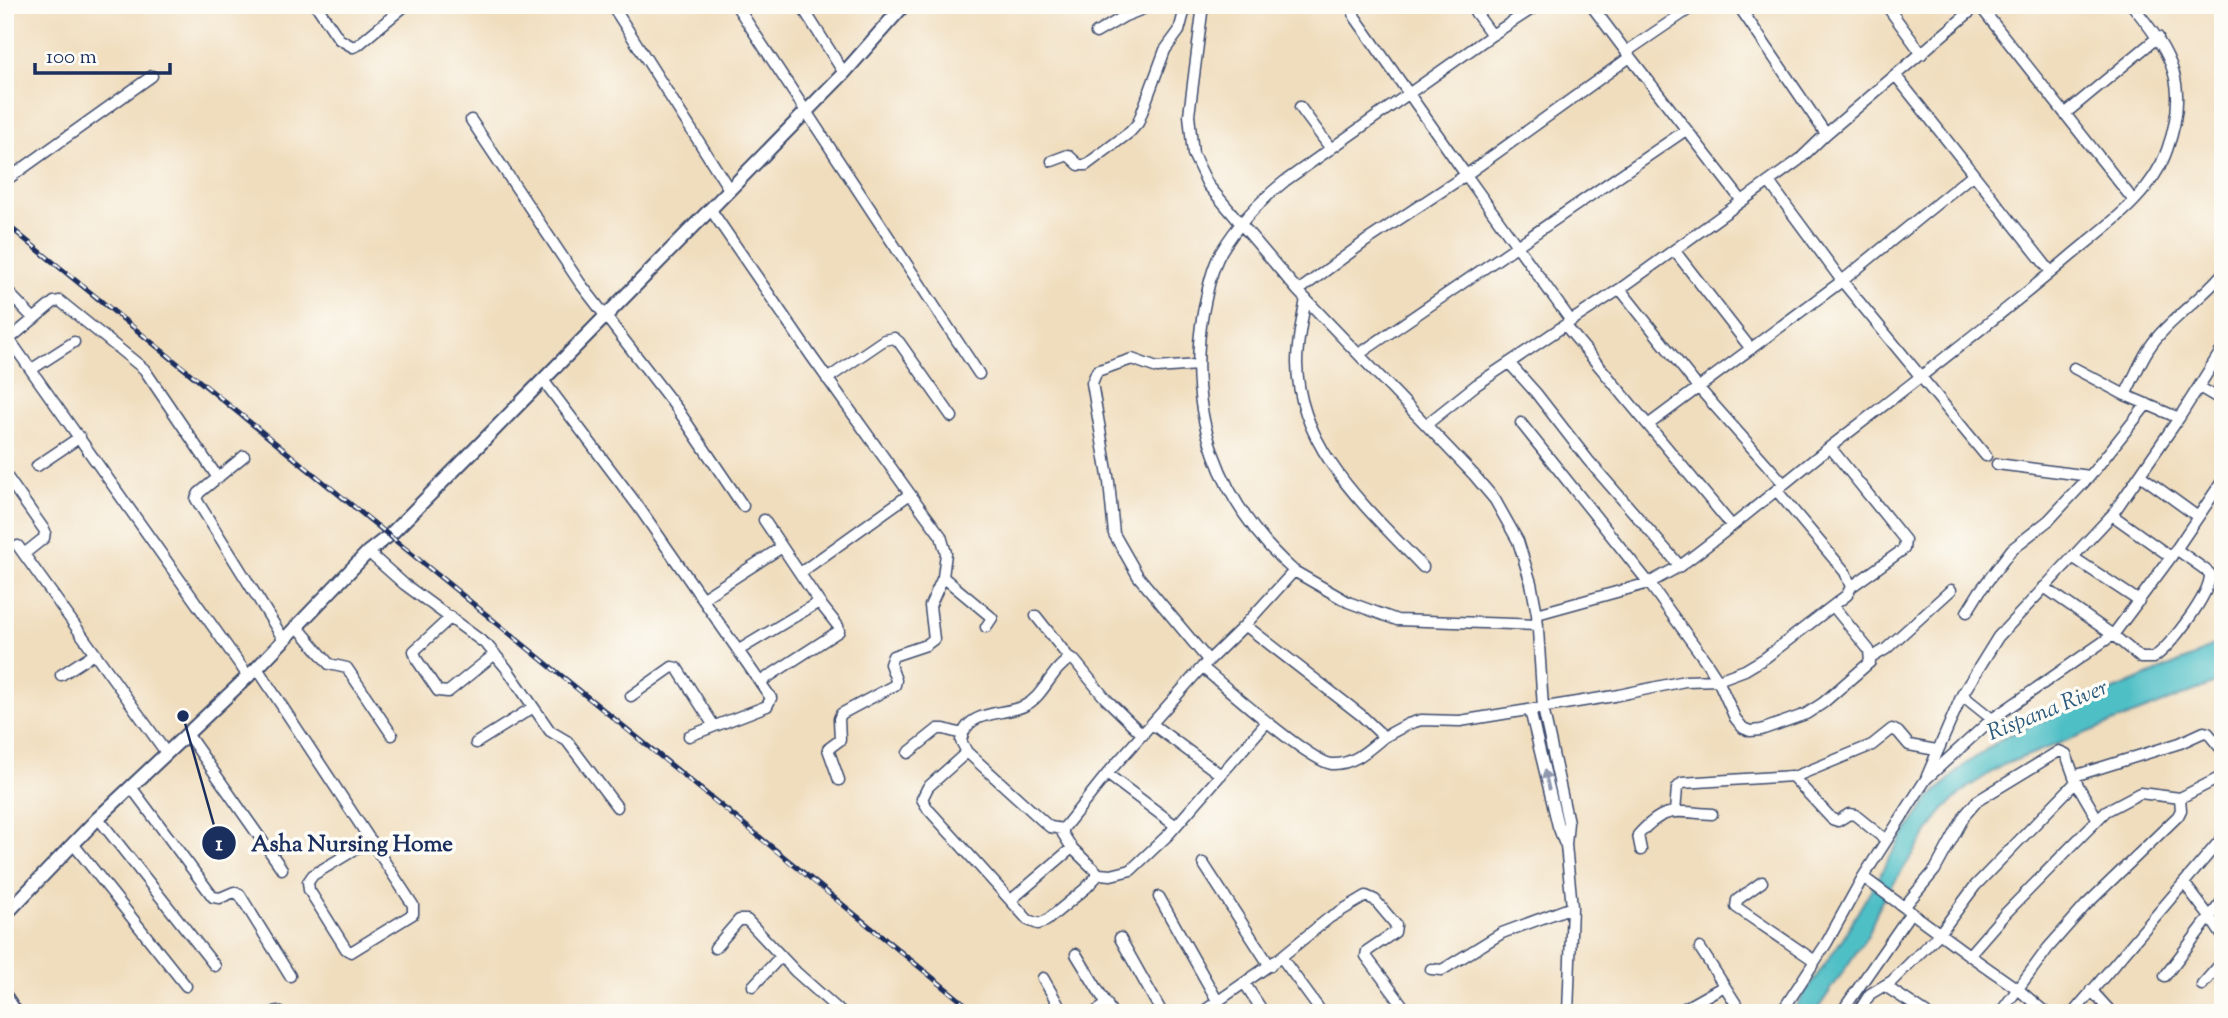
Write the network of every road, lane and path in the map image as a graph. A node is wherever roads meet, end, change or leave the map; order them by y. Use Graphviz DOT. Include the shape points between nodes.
graph roads {
  1 [pos="316,5"];
  2 [pos="406,5"];
  3 [pos="612,5"];
  4 [pos="736,5"];
  5 [pos="801,5"];
  6 [pos="904,5"];
  7 [pos="1153,5"];
  8 [pos="1185,5"];
  9 [pos="1203,5"];
  10 [pos="1355,5"];
  11 [pos="1470,5"];
  12 [pos="1538,5"];
  13 [pos="1591,5"];
  14 [pos="1695,5"];
  15 [pos="1738,5"];
  16 [pos="1886,5"];
  17 [pos="1979,5"];
  18 [pos="2132,5"];
  19 [pos="1096,33"];
  20 [pos="1492,35"];
  21 [pos="2158,37"];
  22 [pos="1922,54"];
  23 [pos="1628,55"];
  24 [pos="845,73"];
  25 [pos="152,76"];
  26 [pos="1896,76"];
  27 [pos="1408,94"];
  28 [pos="1300,107"];
  29 [pos="805,111"];
  30 [pos="2066,113"];
  31 [pos="471,120"];
  32 [pos="1686,130"];
  33 [pos="1826,134"];
  34 [pos="1331,149"];
  35 [pos="1052,162"];
  36 [pos="1466,175"];
  37 [pos="1972,175"];
  38 [pos="5,181"];
  39 [pos="1769,182"];
  40 [pos="729,189"];
  41 [pos="1741,201"];
  42 [pos="2134,201"];
  43 [pos="711,210"];
  44 [pos="1241,226"];
  45 [pos="1519,246"];
  46 [pos="1674,250"];
  47 [pos="2051,272"];
  48 [pos="2223,273"];
  49 [pos="1842,281"];
  50 [pos="5,289"];
  51 [pos="1620,289"];
  52 [pos="1302,295"];
  53 [pos="604,317"];
  54 [pos="34,319"];
  55 [pos="1568,323"];
  56 [pos="7,341"];
  57 [pos="74,342"];
  58 [pos="2223,348"];
  59 [pos="1751,349"];
  60 [pos="1359,354"];
  61 [pos="1509,363"];
  62 [pos="1197,365"];
  63 [pos="2074,368"];
  64 [pos="32,369"];
  65 [pos="979,374"];
  66 [pos="1923,377"];
  67 [pos="827,379"];
  68 [pos="543,380"];
  69 [pos="1698,386"];
  70 [pos="2199,387"];
  71 [pos="2125,395"];
  72 [pos="2222,400"];
  73 [pos="2147,404"];
  74 [pos="951,417"];
  75 [pos="2179,418"];
  76 [pos="1521,423"];
  77 [pos="1427,424"];
  78 [pos="1648,425"];
  79 [pos="80,437"];
  80 [pos="1830,447"];
  81 [pos="244,456"];
  82 [pos="1986,456"];
  83 [pos="1997,464"];
  84 [pos="37,466"];
  85 [pos="2140,475"];
  86 [pos="2091,476"];
  87 [pos="7,477"];
  88 [pos="218,478"];
  89 [pos="2223,480"];
  90 [pos="1780,487"];
  91 [pos="910,494"];
  92 [pos="743,506"];
  93 [pos="2112,514"];
  94 [pos="2198,517"];
  95 [pos="764,520"];
  96 [pos="1732,526"];
  97 [pos="782,547"];
  98 [pos="368,552"];
  99 [pos="2173,553"];
  100 [pos="2074,558"];
  101 [pos="1680,566"];
  102 [pos="1423,567"];
  103 [pos="1294,571"];
  104 [pos="800,573"];
  105 [pos="943,577"];
  106 [pos="1649,583"];
  107 [pos="1851,587"];
  108 [pos="2044,587"];
  109 [pos="1951,590"];
  110 [pos="703,598"];
  111 [pos="2139,601"];
  112 [pos="819,602"];
  113 [pos="1833,606"];
  114 [pos="1967,611"];
  115 [pos="1036,616"];
  116 [pos="451,617"];
  117 [pos="1537,620"];
  118 [pos="1245,625"];
  119 [pos="297,626"];
  120 [pos="986,627"];
  121 [pos="2113,635"];
  122 [pos="284,640"];
  123 [pos="738,650"];
  124 [pos="95,653"];
  125 [pos="495,654"];
  126 [pos="1871,658"];
  127 [pos="1070,659"];
  128 [pos="1205,663"];
  129 [pos="252,672"];
  130 [pos="61,675"];
  131 [pos="1718,680"];
  132 [pos="760,682"];
  133 [pos="1962,695"];
  134 [pos="631,696"];
  135 [pos="532,708"];
  136 [pos="1543,708"];
  137 [pos="1530,710"];
  138 [pos="1993,719"];
  139 [pos="1267,722"];
  140 [pos="1152,724"];
  141 [pos="714,726"];
  142 [pos="962,734"];
  143 [pos="188,735"];
  144 [pos="392,735"];
  145 [pos="1143,735"];
  146 [pos="690,736"];
  147 [pos="1384,737"];
  148 [pos="476,743"];
  149 [pos="2221,746"];
  150 [pos="1936,750"];
  151 [pos="967,752"];
  152 [pos="908,753"];
  153 [pos="167,754"];
  154 [pos="1107,774"];
  155 [pos="1221,775"];
  156 [pos="2223,776"];
  157 [pos="1794,777"];
  158 [pos="1926,779"];
  159 [pos="2075,779"];
  160 [pos="839,780"];
  161 [pos="131,787"];
  162 [pos="2180,798"];
  163 [pos="617,807"];
  164 [pos="1675,812"];
  165 [pos="1712,814"];
  166 [pos="98,818"];
  167 [pos="2097,818"];
  168 [pos="1176,826"];
  169 [pos="1063,829"];
  170 [pos="2223,837"];
  171 [pos="371,840"];
  172 [pos="1886,840"];
  173 [pos="74,845"];
  174 [pos="1566,845"];
  175 [pos="1072,848"];
  176 [pos="1641,849"];
  177 [pos="1203,863"];
  178 [pos="282,869"];
  179 [pos="1099,874"];
  180 [pos="1866,880"];
  181 [pos="1762,882"];
  182 [pos="2184,883"];
  183 [pos="1159,897"];
  184 [pos="1012,900"];
  185 [pos="2223,901"];
  186 [pos="1572,907"];
  187 [pos="1908,909"];
  188 [pos="5,915"];
  189 [pos="2209,916"];
  190 [pos="1940,933"];
  191 [pos="2223,937"];
  192 [pos="1120,938"];
  193 [pos="715,948"];
  194 [pos="1700,948"];
  195 [pos="1076,954"];
  196 [pos="1969,955"];
  197 [pos="781,956"];
  198 [pos="1281,957"];
  199 [pos="1815,961"];
  200 [pos="2223,961"];
  201 [pos="215,966"];
  202 [pos="1270,966"];
  203 [pos="1431,970"];
  204 [pos="290,976"];
  205 [pos="2165,976"];
  206 [pos="1043,978"];
  207 [pos="1245,984"];
  208 [pos="2202,985"];
  209 [pos="186,986"];
  210 [pos="753,986"];
  211 [pos="1724,986"];
  212 [pos="1885,986"];
  213 [pos="2019,990"];
  214 [pos="2091,990"];
  215 [pos="5,998"];
  216 [pos="1218,1002"];
  217 [pos="1403,1006"];
  218 [pos="1738,1007"];
  219 [pos="1109,1009"];
  220 [pos="15,1013"];
  221 [pos="272,1013"];
  222 [pos="281,1013"];
  223 [pos="842,1013"];
  224 [pos="1063,1013"];
  225 [pos="1094,1013"];
  226 [pos="1161,1013"];
  227 [pos="1201,1013"];
  228 [pos="1264,1013"];
  229 [pos="1322,1013"];
  230 [pos="1568,1013"];
  231 [pos="1676,1013"];
  232 [pos="1781,1013"];
  233 [pos="1841,1013"];
  234 [pos="1858,1013"];
  235 [pos="1926,1013"];
  236 [pos="2000,1013"];
  237 [pos="2046,1013"];
  238 [pos="2073,1013"];
  239 [pos="2112,1013"];
  1 -- 2 [label="street" via="339,39 353,47"];
  3 -- 40 [label="street"];
  4 -- 29 [label="street"];
  5 -- 24 [label="street"];
  6 -- 24 [label="main road"];
  7 -- 19 [label="street"];
  8 -- 35 [label="street" via="1179,31 1165,50 1135,127 1086,165 1068,155"];
  9 -- 44 [label="street" via="1190,98 1192,148 1208,185"];
  10 -- 27 [label="street" via="1355,17"];
  11 -- 20 [label="street"];
  12 -- 20 [label="street"];
  13 -- 23 [label="street"];
  14 -- 23 [label="street"];
  15 -- 33 [label="street"];
  16 -- 22 [label="street"];
  17 -- 22 [label="street"];
  17 -- 30 [label="street"];
  18 -- 21 [label="street"];
  20 -- 27 [label="street"];
  21 -- 30 [label="street"];
  21 -- 42 [label="street" via="2177,82 2174,121 2160,167"];
  22 -- 26 [label="street"];
  23 -- 32 [label="street"];
  23 -- 36 [label="street"];
  24 -- 29 [label="main road"];
  25 -- 38 [label="street"];
  26 -- 33 [label="street"];
  26 -- 37 [label="street"];
  27 -- 34 [label="street"];
  27 -- 36 [label="street"];
  28 -- 34 [label="street"];
  29 -- 40 [label="main road"];
  29 -- 65 [label="street"];
  30 -- 42 [label="street"];
  31 -- 53 [label="street"];
  32 -- 41 [label="street"];
  32 -- 45 [label="street"];
  33 -- 39 [label="street"];
  34 -- 44 [label="street" via="1267,196"];
  36 -- 45 [label="street"];
  36 -- 52 [label="street" via="1366,241"];
  37 -- 47 [label="street"];
  37 -- 49 [label="street"];
  39 -- 41 [label="street"];
  39 -- 49 [label="street"];
  40 -- 43 [label="main road"];
  41 -- 46 [label="street"];
  42 -- 47 [label="street"];
  43 -- 53 [label="main road"];
  43 -- 67 [label="street"];
  44 -- 52 [label="street"];
  44 -- 62 [label="street" via="1215,267 1200,328"];
  45 -- 55 [label="street"];
  45 -- 60 [label="street"];
  46 -- 51 [label="street"];
  46 -- 59 [label="street"];
  47 -- 66 [label="street"];
  48 -- 71 [label="street" via="2152,343"];
  49 -- 59 [label="street"];
  49 -- 66 [label="street"];
  50 -- 54 [label="street"];
  51 -- 55 [label="street"];
  51 -- 69 [label="street"];
  52 -- 60 [label="street"];
  52 -- 102 [label="street" via="1297,365 1315,440 1357,496"];
  53 -- 68 [label="main road"];
  53 -- 92 [label="street" via="678,410"];
  54 -- 56 [label="street"];
  54 -- 88 [label="street" via="60,302 144,369"];
  55 -- 61 [label="street"];
  55 -- 78 [label="street"];
  56 -- 64 [label="street"];
  57 -- 64 [label="street"];
  58 -- 70 [label="street"];
  59 -- 69 [label="street"];
  60 -- 77 [label="street"];
  61 -- 77 [label="street"];
  61 -- 101 [label="street"];
  62 -- 103 [label="street" via="1204,425 1214,459 1242,510"];
  62 -- 128 [label="street" via="1157,368 1132,359 1097,370 1092,383 1114,534 1138,576"];
  63 -- 71 [label="street"];
  64 -- 79 [label="street"];
  66 -- 80 [label="street"];
  66 -- 82 [label="street"];
  67 -- 74 [label="street" via="884,340 894,338"];
  67 -- 91 [label="street"];
  68 -- 98 [label="main road"];
  68 -- 110 [label="street"];
  69 -- 78 [label="street"];
  69 -- 90 [label="street"];
  70 -- 72 [label="street"];
  70 -- 75 [label="street"];
  71 -- 73 [label="street"];
  73 -- 75 [label="street"];
  73 -- 86 [label="street"];
  75 -- 85 [label="street"];
  76 -- 106 [label="street"];
  77 -- 117 [label="street" via="1495,500 1523,555"];
  78 -- 96 [label="street"];
  79 -- 84 [label="street"];
  79 -- 129 [label="street"];
  80 -- 90 [label="street"];
  80 -- 107 [label="street" via="1906,545"];
  81 -- 88 [label="street"];
  83 -- 86 [label="street"];
  85 -- 93 [label="street"];
  85 -- 94 [label="street"];
  86 -- 114 [label="street" via="2049,520 2012,549"];
  87 -- 124 [label="street" via="45,531 44,538 21,550"];
  88 -- 122 [label="street" via="196,499"];
  89 -- 94 [label="street"];
  90 -- 96 [label="street"];
  90 -- 107 [label="street" via="1845,572"];
  91 -- 104 [label="street"];
  91 -- 105 [label="street" via="941,536 946,553"];
  93 -- 99 [label="street"];
  93 -- 100 [label="street"];
  94 -- 99 [label="street"];
  95 -- 97 [label="street"];
  96 -- 101 [label="street"];
  97 -- 104 [label="street"];
  97 -- 110 [label="street"];
  98 -- 116 [label="street"];
  98 -- 119 [label="main road"];
  99 -- 111 [label="street"];
  99 -- 121 [label="street" via="2210,574 2210,583 2192,613 2153,658 2141,658"];
  100 -- 108 [label="street"];
  100 -- 111 [label="street"];
  101 -- 106 [label="street"];
  103 -- 117 [label="street" via="1348,602 1397,620"];
  103 -- 118 [label="street"];
  104 -- 112 [label="street"];
  105 -- 120 [label="street" via="991,617"];
  105 -- 160 [label="street" via="930,606 932,642 893,656 890,664 895,685 841,714 841,740 828,749"];
  106 -- 117 [label="street"];
  106 -- 131 [label="street"];
  107 -- 113 [label="street"];
  108 -- 121 [label="street"];
  108 -- 133 [label="street" via="1998,637"];
  109 -- 126 [label="street"];
  110 -- 123 [label="street"];
  111 -- 121 [label="street"];
  112 -- 123 [label="street"];
  112 -- 132 [label="street" via="838,626 837,634"];
  113 -- 126 [label="street"];
  113 -- 131 [label="street" via="1765,658"];
  115 -- 127 [label="street"];
  116 -- 125 [label="street"];
  116 -- 125 [label="street" via="414,651 438,691 448,692"];
  117 -- 136 [label="street"];
  118 -- 128 [label="street"];
  118 -- 147 [label="street"];
  119 -- 122 [label="main road"];
  119 -- 144 [label="street" via="329,664 347,668"];
  121 -- 138 [label="street"];
  122 -- 129 [label="main road"];
  123 -- 132 [label="street"];
  124 -- 130 [label="street"];
  124 -- 153 [label="street"];
  125 -- 135 [label="street"];
  126 -- 131 [label="street" via="1814,710 1761,730 1750,731 1739,723"];
  127 -- 142 [label="street" via="1031,702 984,715"];
  127 -- 145 [label="street"];
  128 -- 139 [label="street"];
  128 -- 140 [label="street"];
  129 -- 143 [label="main road"];
  129 -- 171 [label="street"];
  131 -- 136 [label="street" via="1685,681"];
  132 -- 141 [label="street" via="771,704"];
  133 -- 138 [label="street"];
  133 -- 150 [label="street"];
  134 -- 141 [label="street" via="675,667"];
  135 -- 148 [label="street"];
  135 -- 163 [label="street" via="550,731 567,741"];
  136 -- 137 [label="street"];
  136 -- 174 [label="street" via="1567,822"];
  137 -- 147 [label="street" via="1460,721 1421,720"];
  174 -- 137 [label="street, one-way"];
  138 -- 158 [label="street"];
  139 -- 147 [label="street" via="1330,764 1358,758"];
  139 -- 155 [label="street"];
  140 -- 145 [label="street"];
  140 -- 155 [label="street"];
  141 -- 146 [label="street"];
  142 -- 151 [label="street"];
  142 -- 152 [label="street" via="938,729"];
  143 -- 153 [label="main road"];
  143 -- 178 [label="street"];
  145 -- 154 [label="street"];
  149 -- 159 [label="street" via="2203,732"];
  150 -- 157 [label="street" via="1909,745 1892,729 1872,745"];
  150 -- 158 [label="street"];
  151 -- 169 [label="street" via="1045,823"];
  151 -- 184 [label="street" via="928,786 922,799"];
  153 -- 161 [label="main road"];
  154 -- 168 [label="street"];
  154 -- 169 [label="street"];
  155 -- 168 [label="street"];
  156 -- 162 [label="street"];
  157 -- 164 [label="street" via="1682,783 1677,788"];
  157 -- 172 [label="street" via="1832,820 1855,814"];
  158 -- 172 [label="street"];
  159 -- 167 [label="street"];
  159 -- 187 [label="street" via="2066,754 2059,751 1982,796"];
  159 -- 190 [label="street" via="1975,886"];
  161 -- 166 [label="main road"];
  161 -- 204 [label="street" via="214,897 231,892 240,895"];
  162 -- 167 [label="street" via="2137,793"];
  162 -- 213 [label="street" via="2178,816 2085,906"];
  164 -- 165 [label="street"];
  164 -- 176 [label="street" via="1656,817 1639,834"];
  166 -- 173 [label="main road"];
  166 -- 201 [label="street"];
  167 -- 196 [label="street"];
  168 -- 179 [label="street" via="1130,870 1111,876"];
  169 -- 175 [label="street"];
  170 -- 182 [label="street"];
  171 -- 171 [label="street" via="411,900 414,912 351,952 308,882"];
  172 -- 180 [label="street"];
  173 -- 188 [label="main road"];
  173 -- 209 [label="street"];
  174 -- 186 [label="street"];
  175 -- 179 [label="street"];
  175 -- 184 [label="street"];
  177 -- 202 [label="street"];
  179 -- 184 [label="street" via="1042,923 1030,922"];
  180 -- 187 [label="street"];
  180 -- 199 [label="street"];
  181 -- 199 [label="street" via="1737,900 1736,907"];
  182 -- 189 [label="street"];
  182 -- 214 [label="street"];
  183 -- 216 [label="street"];
  185 -- 189 [label="street"];
  186 -- 203 [label="street" via="1502,933 1441,970"];
  186 -- 230 [label="street"];
  187 -- 190 [label="street"];
  187 -- 233 [label="street"];
  189 -- 191 [label="street"];
  189 -- 205 [label="street"];
  190 -- 196 [label="street"];
  190 -- 212 [label="street"];
  192 -- 226 [label="street"];
  193 -- 197 [label="street" via="742,918"];
  194 -- 211 [label="street"];
  195 -- 219 [label="street"];
  196 -- 213 [label="street"];
  197 -- 210 [label="street"];
  197 -- 223 [label="street"];
  198 -- 202 [label="street"];
  198 -- 217 [label="street" via="1329,918 1363,897 1372,897 1397,930 1367,951 1367,959"];
  198 -- 229 [label="street"];
  199 -- 232 [label="street"];
  200 -- 208 [label="street"];
  202 -- 207 [label="street"];
  206 -- 224 [label="street"];
  207 -- 216 [label="street"];
  207 -- 228 [label="street"];
  211 -- 218 [label="street"];
  211 -- 231 [label="street"];
  212 -- 234 [label="street" via="1870,994"];
  212 -- 235 [label="street"];
  213 -- 236 [label="street"];
  213 -- 237 [label="street"];
  214 -- 238 [label="street"];
  214 -- 239 [label="street"];
  215 -- 220 [label="highway"];
  216 -- 227 [label="street"];
  219 -- 225 [label="street"];
  221 -- 222 [label="street"];
}
